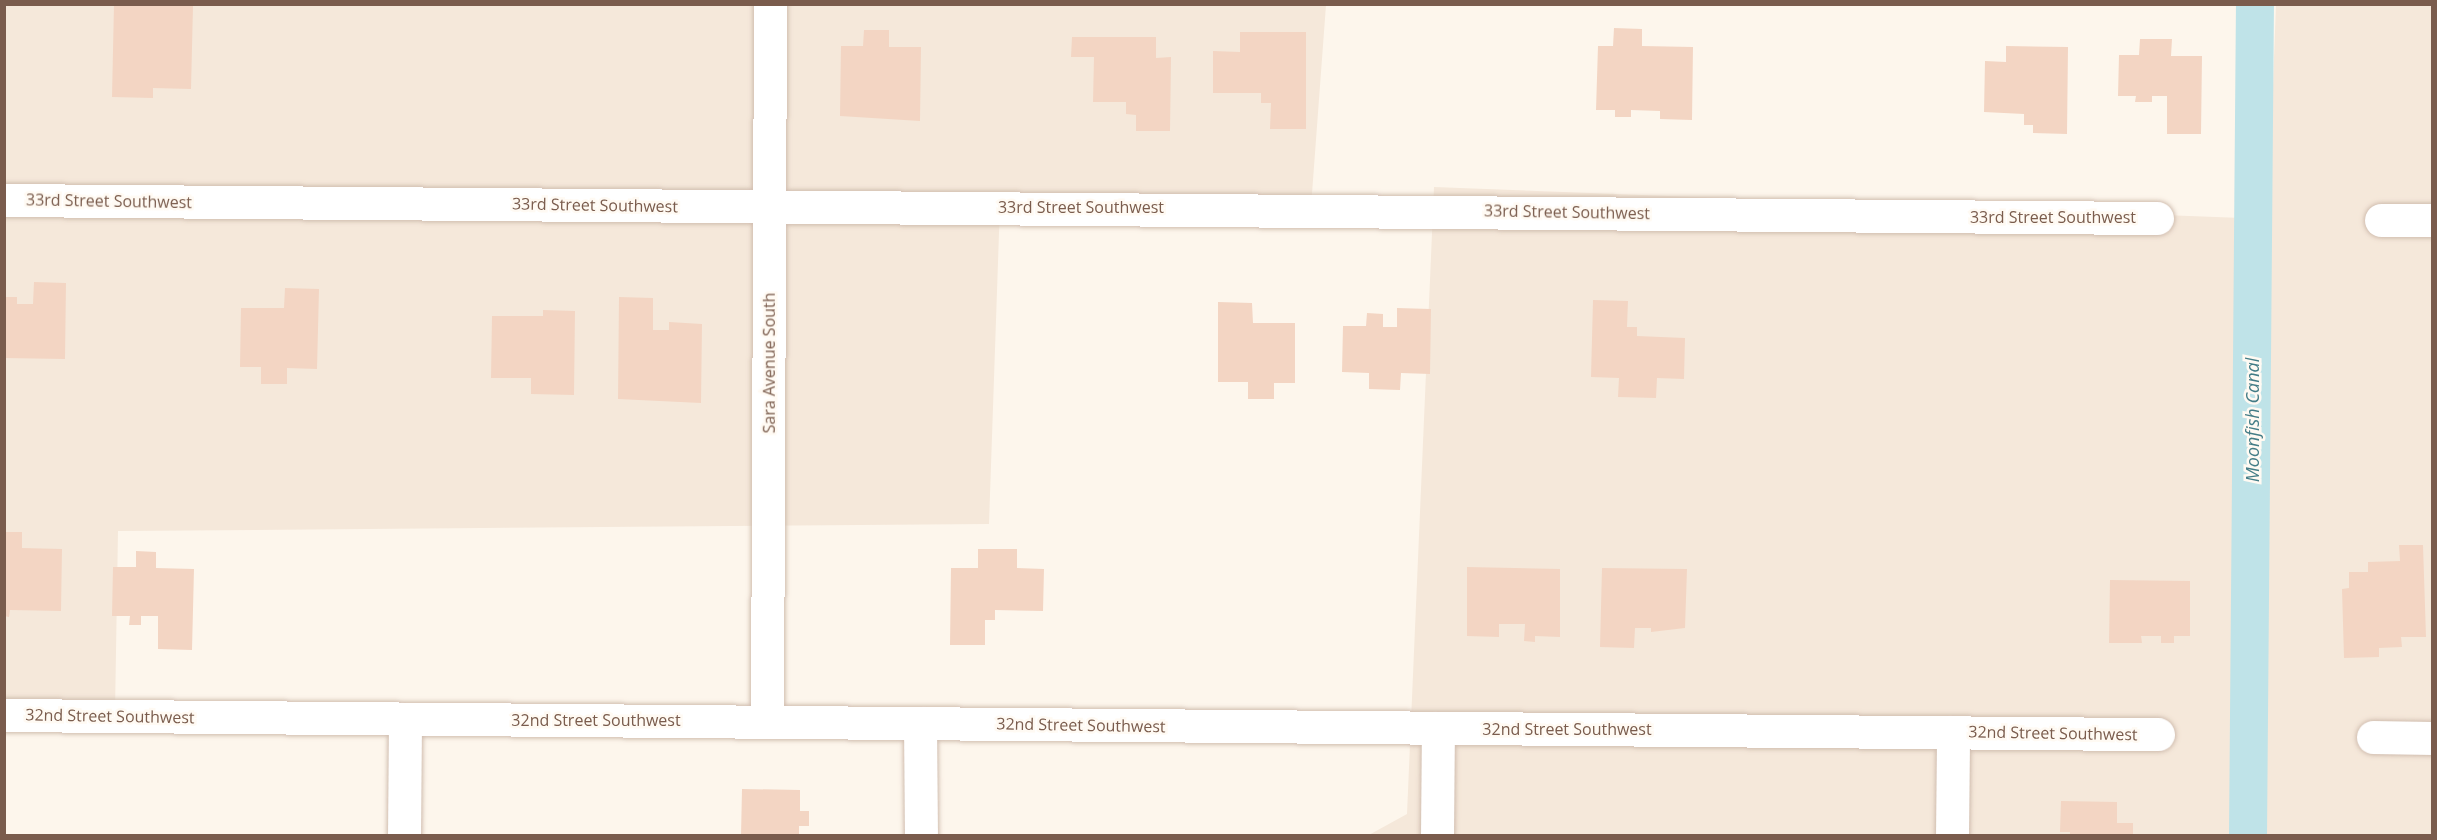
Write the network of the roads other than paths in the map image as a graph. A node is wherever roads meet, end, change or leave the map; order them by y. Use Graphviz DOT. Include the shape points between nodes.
graph roads {
  1 [pos="770,4"];
  2 [pos="4,200"];
  3 [pos="769,207"];
  4 [pos="2157,218"];
  5 [pos="2381,220"];
  6 [pos="2433,220"];
  7 [pos="4,715"];
  8 [pos="405,719"];
  9 [pos="767,721"];
  10 [pos="920,723"];
  11 [pos="1438,728"];
  12 [pos="1953,732"];
  13 [pos="2158,734"];
  14 [pos="2373,737"];
  15 [pos="2433,738"];
  16 [pos="404,836"];
  17 [pos="921,836"];
  18 [pos="1437,836"];
  19 [pos="1952,836"];
  1 -- 3 [label="street, Sara Avenue South"];
  2 -- 3 [label="street, 33rd Street Southwest"];
  3 -- 4 [label="street, 33rd Street Southwest" via="1230,207"];
  3 -- 9 [label="street, Sara Avenue South"];
  5 -- 6 [label="street"];
  7 -- 8 [label="street, 32nd Street Southwest"];
  8 -- 9 [label="street, 32nd Street Southwest"];
  8 -- 16 [label="street"];
  9 -- 10 [label="street, 32nd Street Southwest"];
  10 -- 11 [label="street, 32nd Street Southwest"];
  10 -- 17 [label="street"];
  11 -- 12 [label="street, 32nd Street Southwest"];
  11 -- 18 [label="street"];
  12 -- 13 [label="street, 32nd Street Southwest"];
  12 -- 19 [label="street"];
  14 -- 15 [label="street"];
}
